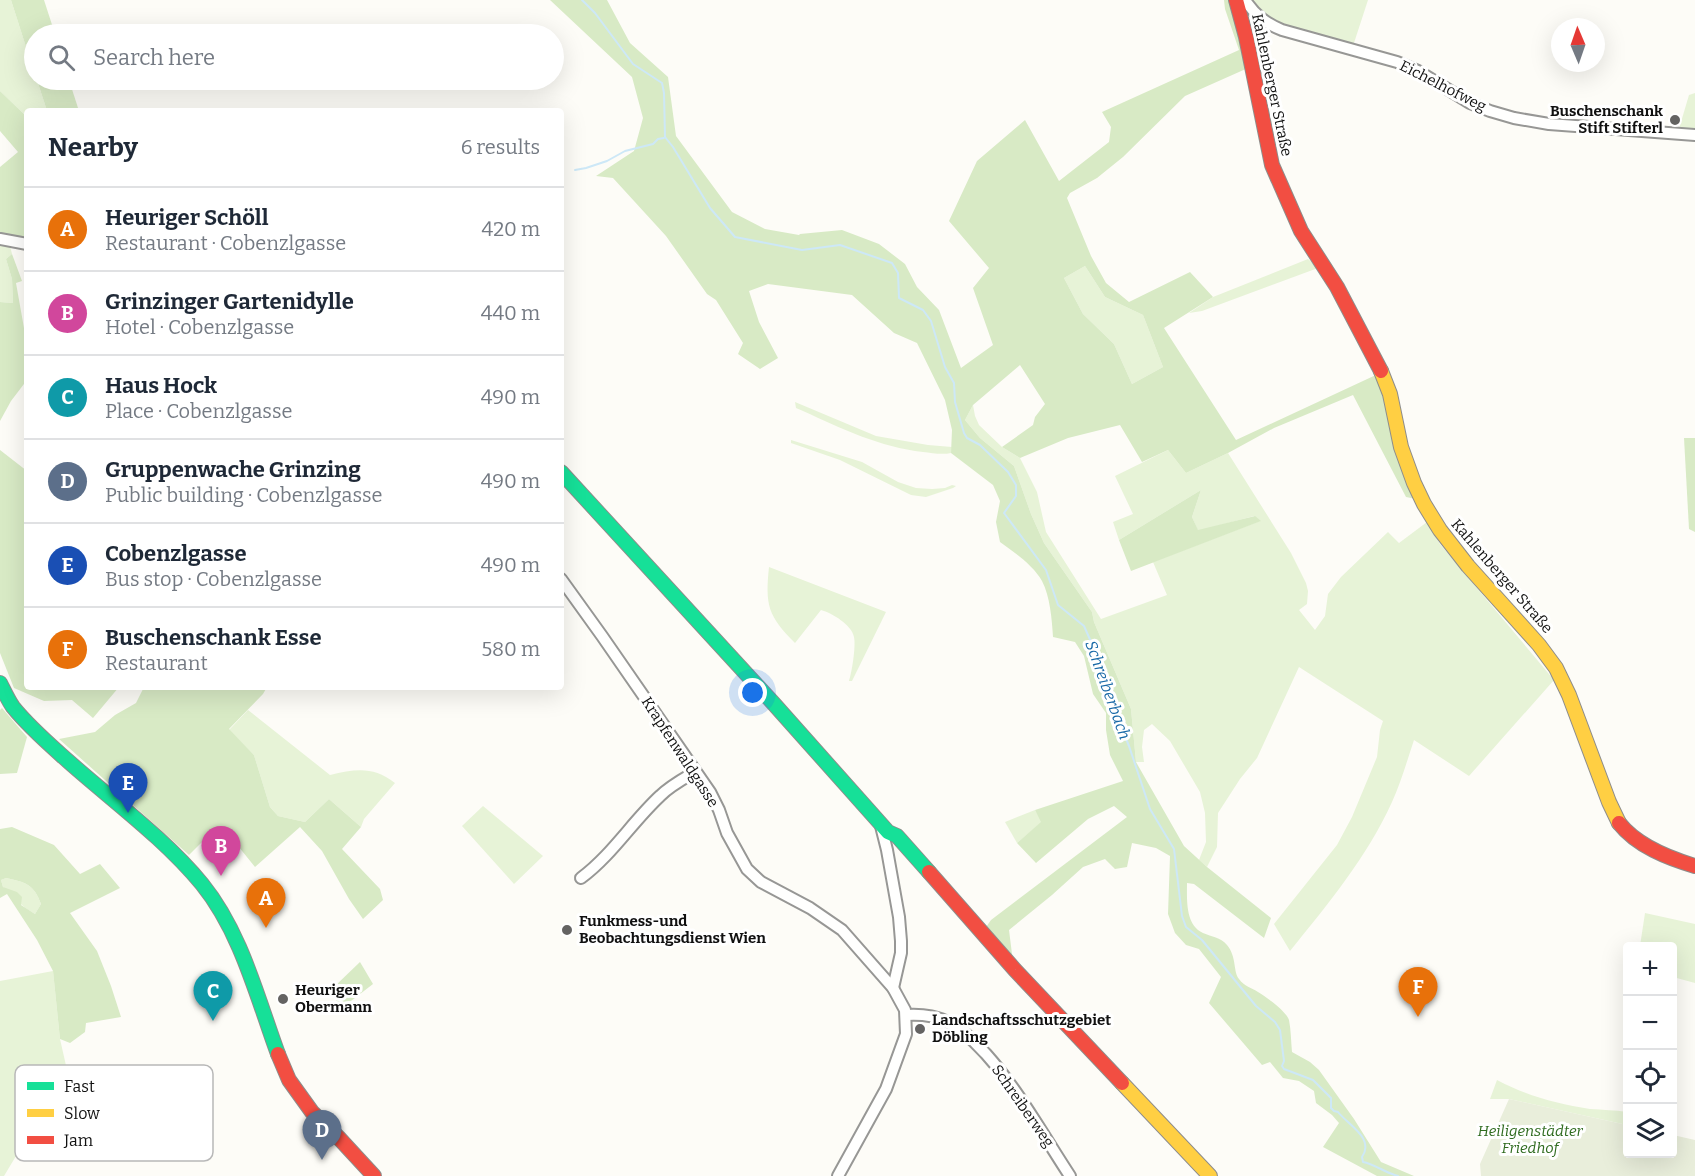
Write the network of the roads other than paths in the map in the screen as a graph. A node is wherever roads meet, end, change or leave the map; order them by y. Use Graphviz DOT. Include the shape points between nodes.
graph roads {
  1 [pos="1236,0"];
  2 [pos="1245,0"];
  3 [pos="1266,23"];
  4 [pos="1246,37"];
  5 [pos="1695,135"];
  6 [pos="0,239"];
  7 [pos="24,243"];
  8 [pos="564,475"];
  9 [pos="564,583"];
  10 [pos="0,683"];
  11 [pos="695,772"];
  12 [pos="880,823"];
  13 [pos="1695,866"];
  14 [pos="581,878"];
  15 [pos="893,988"];
  16 [pos="906,1015"];
  17 [pos="374,1176"];
  18 [pos="838,1176"];
  19 [pos="1070,1176"];
  20 [pos="1210,1176"];
  1 -- 4 [label="street, Kahlenberger Straße"];
  2 -- 3 [label="street, Eichelhofweg"];
  3 -- 4 [label="street" via="1253,25"];
  3 -- 5 [label="street, Eichelhofweg" via="1397,62 1470,103 1514,118"];
  4 -- 13 [label="street, Kahlenberger Straße" via="1272,165 1301,231 1383,375 1401,447 1424,504 1468,566 1556,668 1620,825 1655,851"];
  6 -- 7 [label="street"];
  8 -- 12 [label="street"];
  9 -- 11 [label="street, Krapfenwaldgasse"];
  10 -- 17 [label="street" via="26,721 160,842 212,895 235,934 289,1080 312,1112"];
  11 -- 14 [label="street" via="658,797"];
  11 -- 15 [label="street, Krapfenwaldgasse" via="715,801 747,869 761,882 842,930"];
  12 -- 15 [label="street" via="902,948"];
  12 -- 20 [label="street" via="897,836 1015,970"];
  15 -- 16 [label="street, Krapfenwaldgasse"];
  16 -- 18 [label="street" via="904,1040 886,1089"];
  16 -- 19 [label="street, Schreiberweg" via="936,1017 972,1039 1007,1080"];
}
